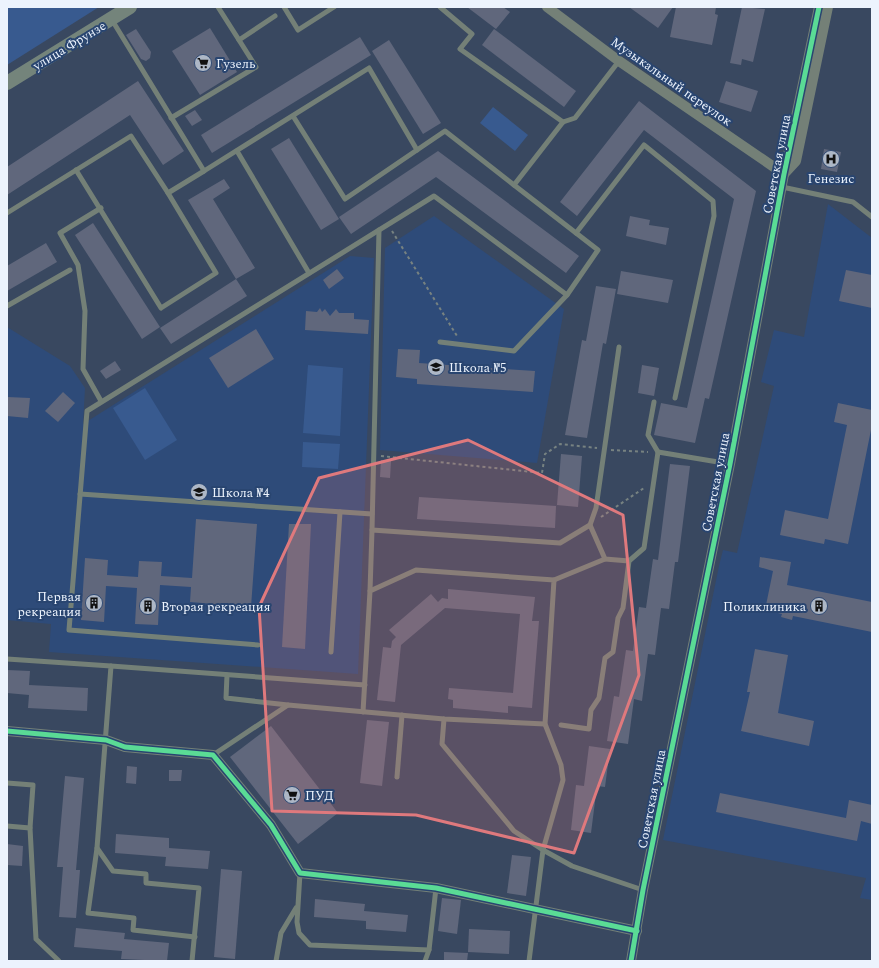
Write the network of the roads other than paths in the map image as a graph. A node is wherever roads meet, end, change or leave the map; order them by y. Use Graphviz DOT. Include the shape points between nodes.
graph roads {
  1 [pos="130,7"];
  2 [pos="218,7"];
  3 [pos="284,7"];
  4 [pos="334,7"];
  5 [pos="440,7"];
  6 [pos="547,7"];
  7 [pos="819,7"];
  8 [pos="828,7"];
  9 [pos="275,16"];
  10 [pos="111,19"];
  11 [pos="239,40"];
  12 [pos="619,61"];
  13 [pos="7,83"];
  14 [pos="293,116"];
  15 [pos="172,118"];
  16 [pos="563,122"];
  17 [pos="417,150"];
  18 [pos="237,151"];
  19 [pos="76,170"];
  20 [pos="204,171"];
  21 [pos="784,174"];
  22 [pos="514,185"];
  23 [pos="782,188"];
  24 [pos="168,193"];
  25 [pos="101,208"];
  26 [pos="7,213"];
  27 [pos="872,217"];
  28 [pos="379,230"];
  29 [pos="576,234"];
  30 [pos="70,270"];
  31 [pos="309,273"];
  32 [pos="567,295"];
  33 [pos="7,306"];
  34 [pos="440,342"];
  35 [pos="619,348"];
  36 [pos="675,398"];
  37 [pos="101,401"];
  38 [pos="654,402"];
  39 [pos="658,452"];
  40 [pos="730,464"];
  41 [pos="80,494"];
  42 [pos="340,512"];
  43 [pos="372,514"];
  44 [pos="590,525"];
  45 [pos="372,530"];
  46 [pos="606,559"];
  47 [pos="629,562"];
  48 [pos="554,580"];
  49 [pos="370,591"];
  50 [pos="258,645"];
  51 [pos="331,652"];
  52 [pos="7,659"];
  53 [pos="111,666"];
  54 [pos="227,675"];
  55 [pos="365,685"];
  56 [pos="288,705"];
  57 [pos="363,712"];
  58 [pos="402,715"];
  59 [pos="444,719"];
  60 [pos="545,724"];
  61 [pos="561,726"];
  62 [pos="7,731"];
  63 [pos="106,740"];
  64 [pos="213,755"];
  65 [pos="397,777"];
  66 [pos="7,783"];
  67 [pos="7,826"];
  68 [pos="30,828"];
  69 [pos="97,848"];
  70 [pos="543,850"];
  71 [pos="300,873"];
  72 [pos="436,888"];
  73 [pos="643,890"];
  74 [pos="297,907"];
  75 [pos="537,908"];
  76 [pos="637,931"];
  77 [pos="195,937"];
  78 [pos="429,950"];
  79 [pos="59,961"];
  80 [pos="192,961"];
  81 [pos="276,961"];
  82 [pos="424,961"];
  83 [pos="529,961"];
  84 [pos="631,961"];
  1 -- 10 [label="main road, улица Фрунзе"];
  2 -- 11 [label="lane"];
  3 -- 4 [label="lane" via="298,30"];
  5 -- 16 [label="lane" via="472,34 460,49"];
  6 -- 12 [label="street, Музыкальный переулок"];
  7 -- 21 [label="street, Советская улица"];
  8 -- 21 [label="street" via="796,161"];
  9 -- 11 [label="lane"];
  10 -- 13 [label="main road, улица Фрунзе"];
  10 -- 15 [label="lane"];
  11 -- 15 [label="lane" via="256,67"];
  12 -- 16 [label="lane" via="575,118"];
  12 -- 21 [label="street, Музыкальный переулок"];
  14 -- 17 [label="lane" via="369,68"];
  14 -- 17 [label="lane" via="345,199"];
  14 -- 18 [label="lane"];
  15 -- 20 [label="lane"];
  16 -- 22 [label="lane"];
  17 -- 22 [label="lane" via="445,131"];
  18 -- 20 [label="lane"];
  18 -- 31 [label="lane"];
  19 -- 24 [label="lane" via="131,136"];
  19 -- 25 [label="lane"];
  19 -- 26 [label="lane"];
  20 -- 24 [label="lane"];
  21 -- 23 [label="street, Советская улица"];
  22 -- 29 [label="lane"];
  23 -- 27 [label="lane" via="853,202"];
  23 -- 40 [label="street, Советская улица"];
  24 -- 25 [label="lane" via="216,273 161,308"];
  25 -- 37 [label="lane" via="60,233 78,264 85,311 83,369"];
  28 -- 31 [label="lane"];
  28 -- 32 [label="lane" via="434,196"];
  28 -- 43 [label="lane"];
  29 -- 32 [label="lane" via="598,250"];
  29 -- 36 [label="lane" via="644,145 713,201 714,216"];
  30 -- 33 [label="lane"];
  31 -- 37 [label="lane"];
  32 -- 34 [label="lane" via="514,351"];
  35 -- 44 [label="lane" via="596,508"];
  37 -- 41 [label="lane" via="87,410"];
  38 -- 39 [label="lane" via="648,435"];
  39 -- 40 [label="lane"];
  39 -- 47 [label="lane" via="644,548"];
  40 -- 73 [label="street, Советская улица"];
  41 -- 42 [label="lane"];
  41 -- 50 [label="lane" via="69,630"];
  42 -- 43 [label="lane"];
  42 -- 51 [label="lane"];
  43 -- 45 [label="lane"];
  44 -- 45 [label="lane" via="560,543"];
  44 -- 46 [label="lane"];
  45 -- 49 [label="lane"];
  46 -- 47 [label="lane"];
  46 -- 48 [label="lane"];
  47 -- 61 [label="lane" via="623,608 618,618 613,652 605,658 599,698 591,710 589,729"];
  48 -- 49 [label="lane" via="416,570"];
  48 -- 60 [label="lane"];
  49 -- 55 [label="lane"];
  52 -- 53 [label="lane"];
  53 -- 54 [label="lane"];
  53 -- 63 [label="lane"];
  54 -- 55 [label="lane"];
  54 -- 56 [label="lane" via="226,698"];
  55 -- 57 [label="lane"];
  56 -- 57 [label="lane"];
  56 -- 64 [label="lane"];
  57 -- 58 [label="lane"];
  58 -- 59 [label="lane"];
  58 -- 65 [label="lane"];
  59 -- 60 [label="lane"];
  59 -- 70 [label="lane" via="442,744 514,831"];
  60 -- 70 [label="lane" via="561,765 563,780"];
  62 -- 63 [label="street"];
  63 -- 64 [label="street" via="124,747"];
  63 -- 69 [label="lane"];
  64 -- 71 [label="street" via="271,825"];
  66 -- 68 [label="lane" via="33,785"];
  67 -- 68 [label="lane"];
  68 -- 79 [label="lane" via="36,939"];
  69 -- 77 [label="lane" via="113,871 146,874 146,883 199,888"];
  69 -- 77 [label="lane" via="88,913 134,918 133,930"];
  70 -- 73 [label="lane" via="572,866"];
  70 -- 75 [label="lane"];
  71 -- 72 [label="street"];
  71 -- 74 [label="lane"];
  72 -- 75 [label="street"];
  72 -- 78 [label="lane"];
  73 -- 76 [label="street, Советская улица"];
  74 -- 78 [label="lane" via="299,933 310,945"];
  74 -- 81 [label="lane" via="281,933"];
  75 -- 76 [label="street"];
  75 -- 83 [label="lane"];
  76 -- 84 [label="street, Советская улица"];
  77 -- 80 [label="lane"];
  78 -- 82 [label="lane"];
}
